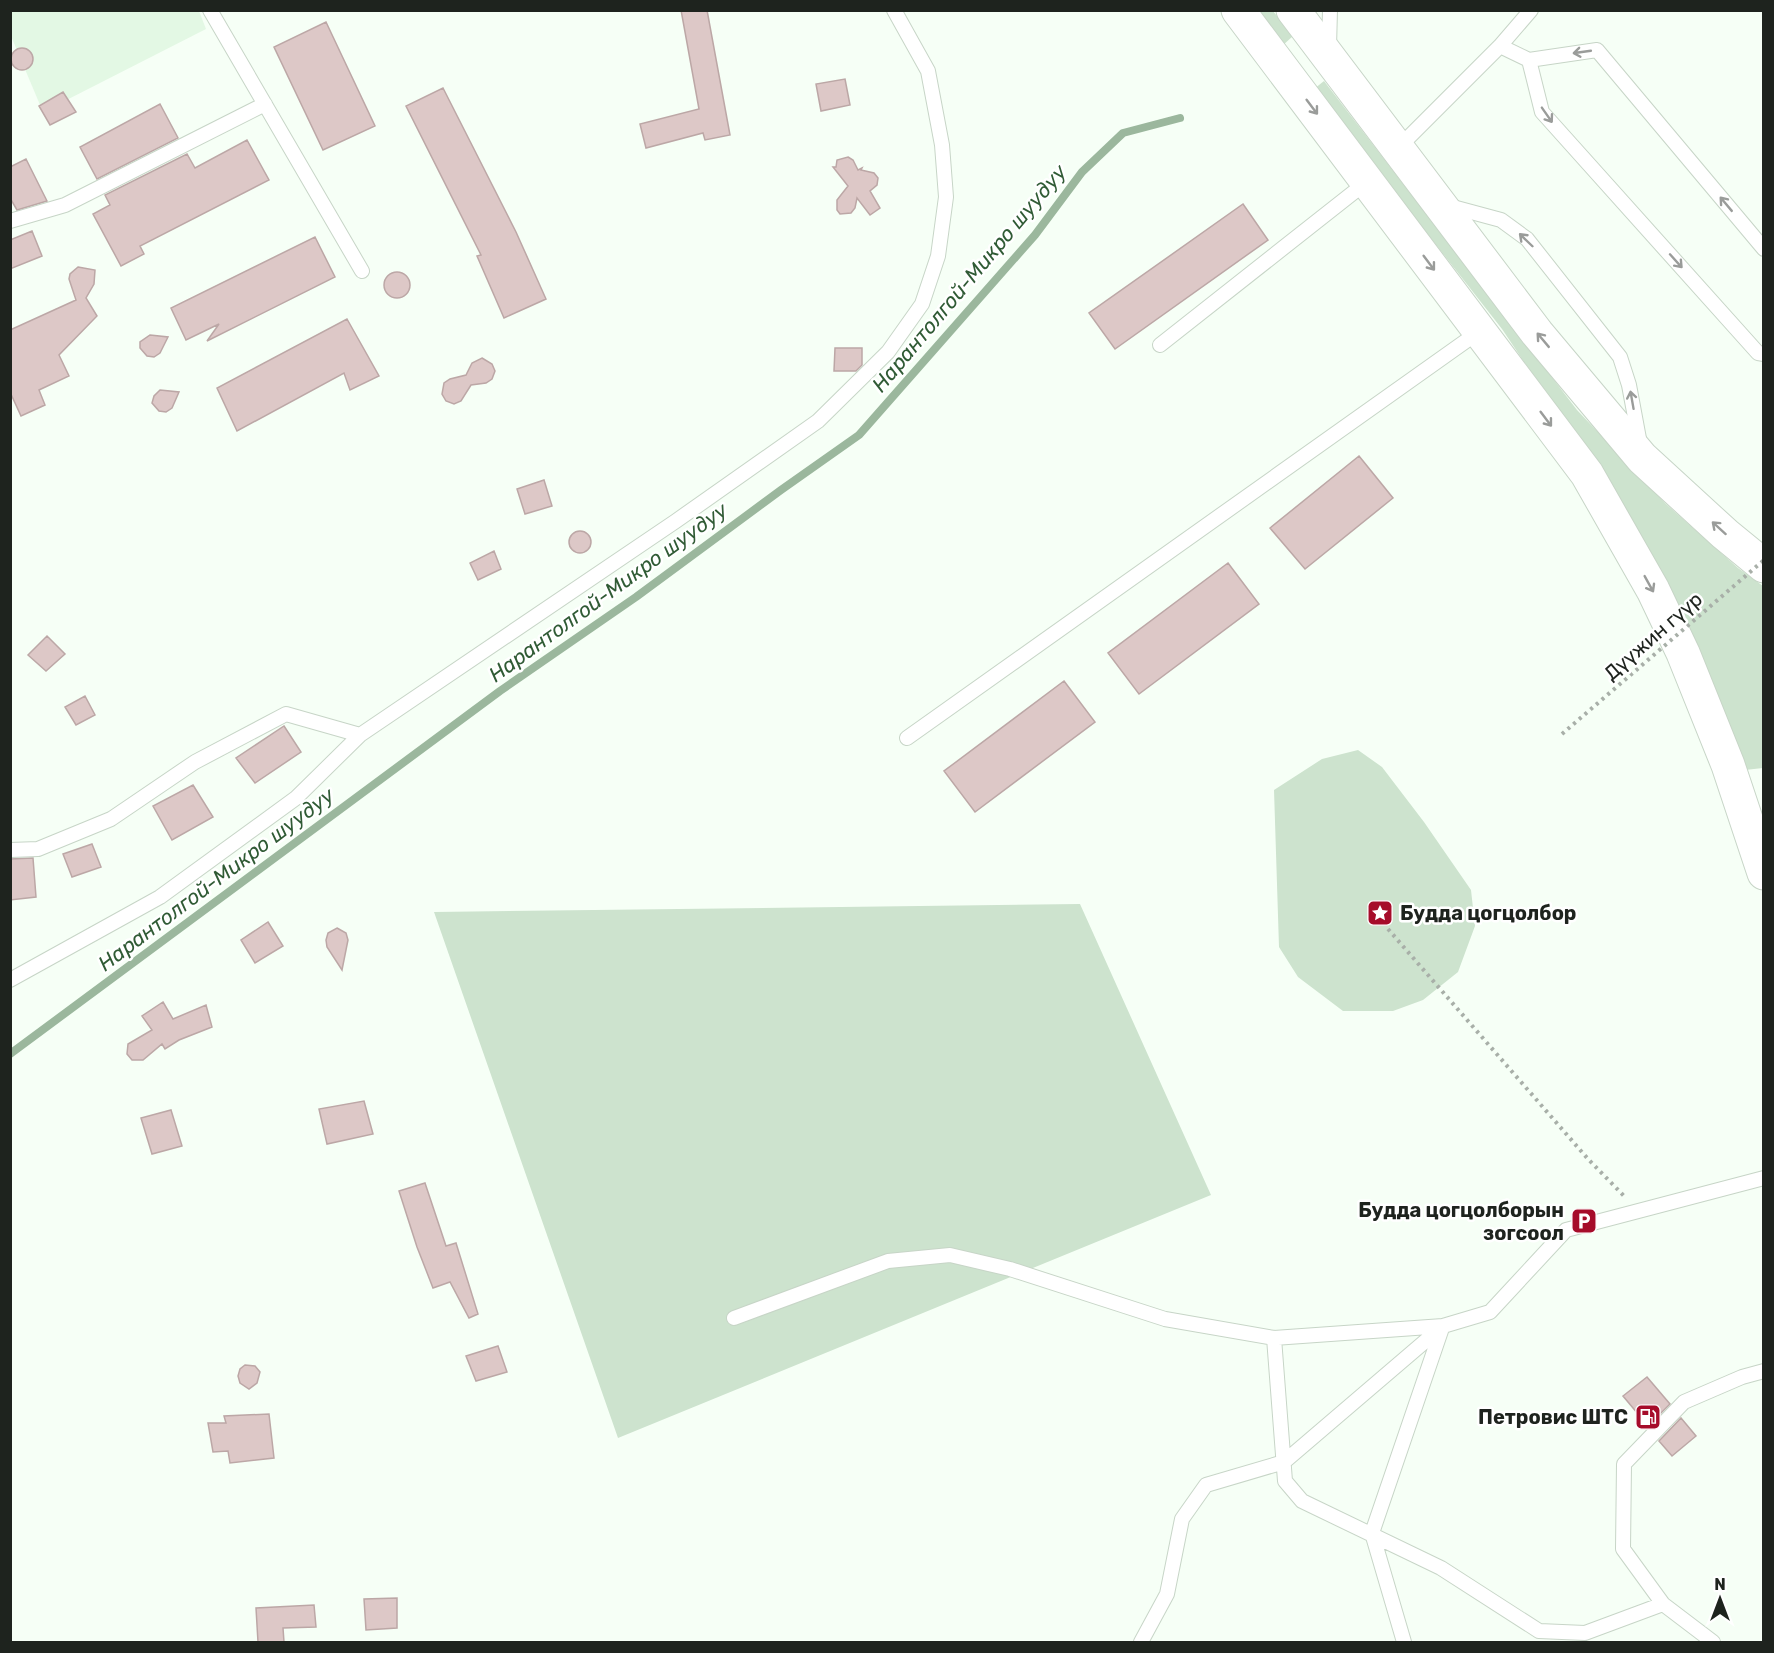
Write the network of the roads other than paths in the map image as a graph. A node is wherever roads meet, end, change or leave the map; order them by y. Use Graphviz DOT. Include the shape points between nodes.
graph roads {
  1 [pos="210,10"];
  2 [pos="894,10"];
  3 [pos="1238,10"];
  4 [pos="1293,10"];
  5 [pos="1329,10"];
  6 [pos="1531,10"];
  7 [pos="1500,46"];
  8 [pos="1322,49"];
  9 [pos="1529,60"];
  10 [pos="1281,66"];
  11 [pos="265,104"];
  12 [pos="1398,149"];
  13 [pos="1368,181"];
  14 [pos="1439,203"];
  15 [pos="10,221"];
  16 [pos="1764,249"];
  17 [pos="362,271"];
  18 [pos="1480,331"];
  19 [pos="1160,345"];
  20 [pos="1764,354"];
  21 [pos="1642,458"];
  22 [pos="1764,566"];
  23 [pos="360,735"];
  24 [pos="907,738"];
  25 [pos="10,850"];
  26 [pos="1764,873"];
  27 [pos="10,980"];
  28 [pos="1764,1178"];
  29 [pos="734,1318"];
  30 [pos="1443,1326"];
  31 [pos="1274,1338"];
  32 [pos="1764,1371"];
  33 [pos="1284,1462"];
  34 [pos="1372,1533"];
  35 [pos="1663,1604"];
  36 [pos="1141,1642"];
  37 [pos="1404,1642"];
  38 [pos="1713,1642"];
  1 -- 11 [label="lane"];
  2 -- 23 [label="lane" via="928,71 942,144 946,197 938,256 922,304 888,352 818,421"];
  3 -- 10 [label="highway"];
  4 -- 8 [label="highway"];
  5 -- 8 [label="lane"];
  6 -- 7 [label="lane"];
  7 -- 9 [label="lane"];
  7 -- 12 [label="lane"];
  8 -- 10 [label="highway"];
  8 -- 12 [label="highway"];
  16 -- 9 [label="lane, one-way" via="1598,50"];
  9 -- 20 [label="lane, one-way" via="1542,112 1758,353"];
  10 -- 13 [label="highway, one-way"];
  11 -- 15 [label="lane" via="64,205"];
  11 -- 17 [label="lane"];
  12 -- 14 [label="highway"];
  13 -- 18 [label="highway, one-way"];
  13 -- 19 [label="lane"];
  21 -- 14 [label="highway, one-way" via="1537,333"];
  21 -- 14 [label="lane, one-way" via="1620,357 1527,239 1501,220"];
  18 -- 24 [label="lane"];
  18 -- 26 [label="highway, one-way" via="1587,474 1653,590 1728,765"];
  22 -- 21 [label="highway, one-way"];
  23 -- 25 [label="lane" via="286,714 195,762 111,819 38,849"];
  23 -- 27 [label="lane" via="296,798 160,897"];
  28 -- 30 [label="lane" via="1566,1230 1490,1312"];
  29 -- 31 [label="lane" via="888,1261 950,1255 1010,1269 1165,1319"];
  30 -- 31 [label="lane"];
  30 -- 33 [label="lane"];
  30 -- 34 [label="lane"];
  31 -- 33 [label="lane"];
  32 -- 35 [label="lane" via="1684,1402 1624,1464 1623,1549"];
  33 -- 34 [label="lane" via="1285,1480 1302,1501"];
  33 -- 36 [label="lane" via="1206,1485 1182,1520 1167,1594"];
  34 -- 35 [label="lane" via="1441,1568 1539,1630 1585,1633"];
  34 -- 37 [label="lane"];
  35 -- 38 [label="lane"];
}
